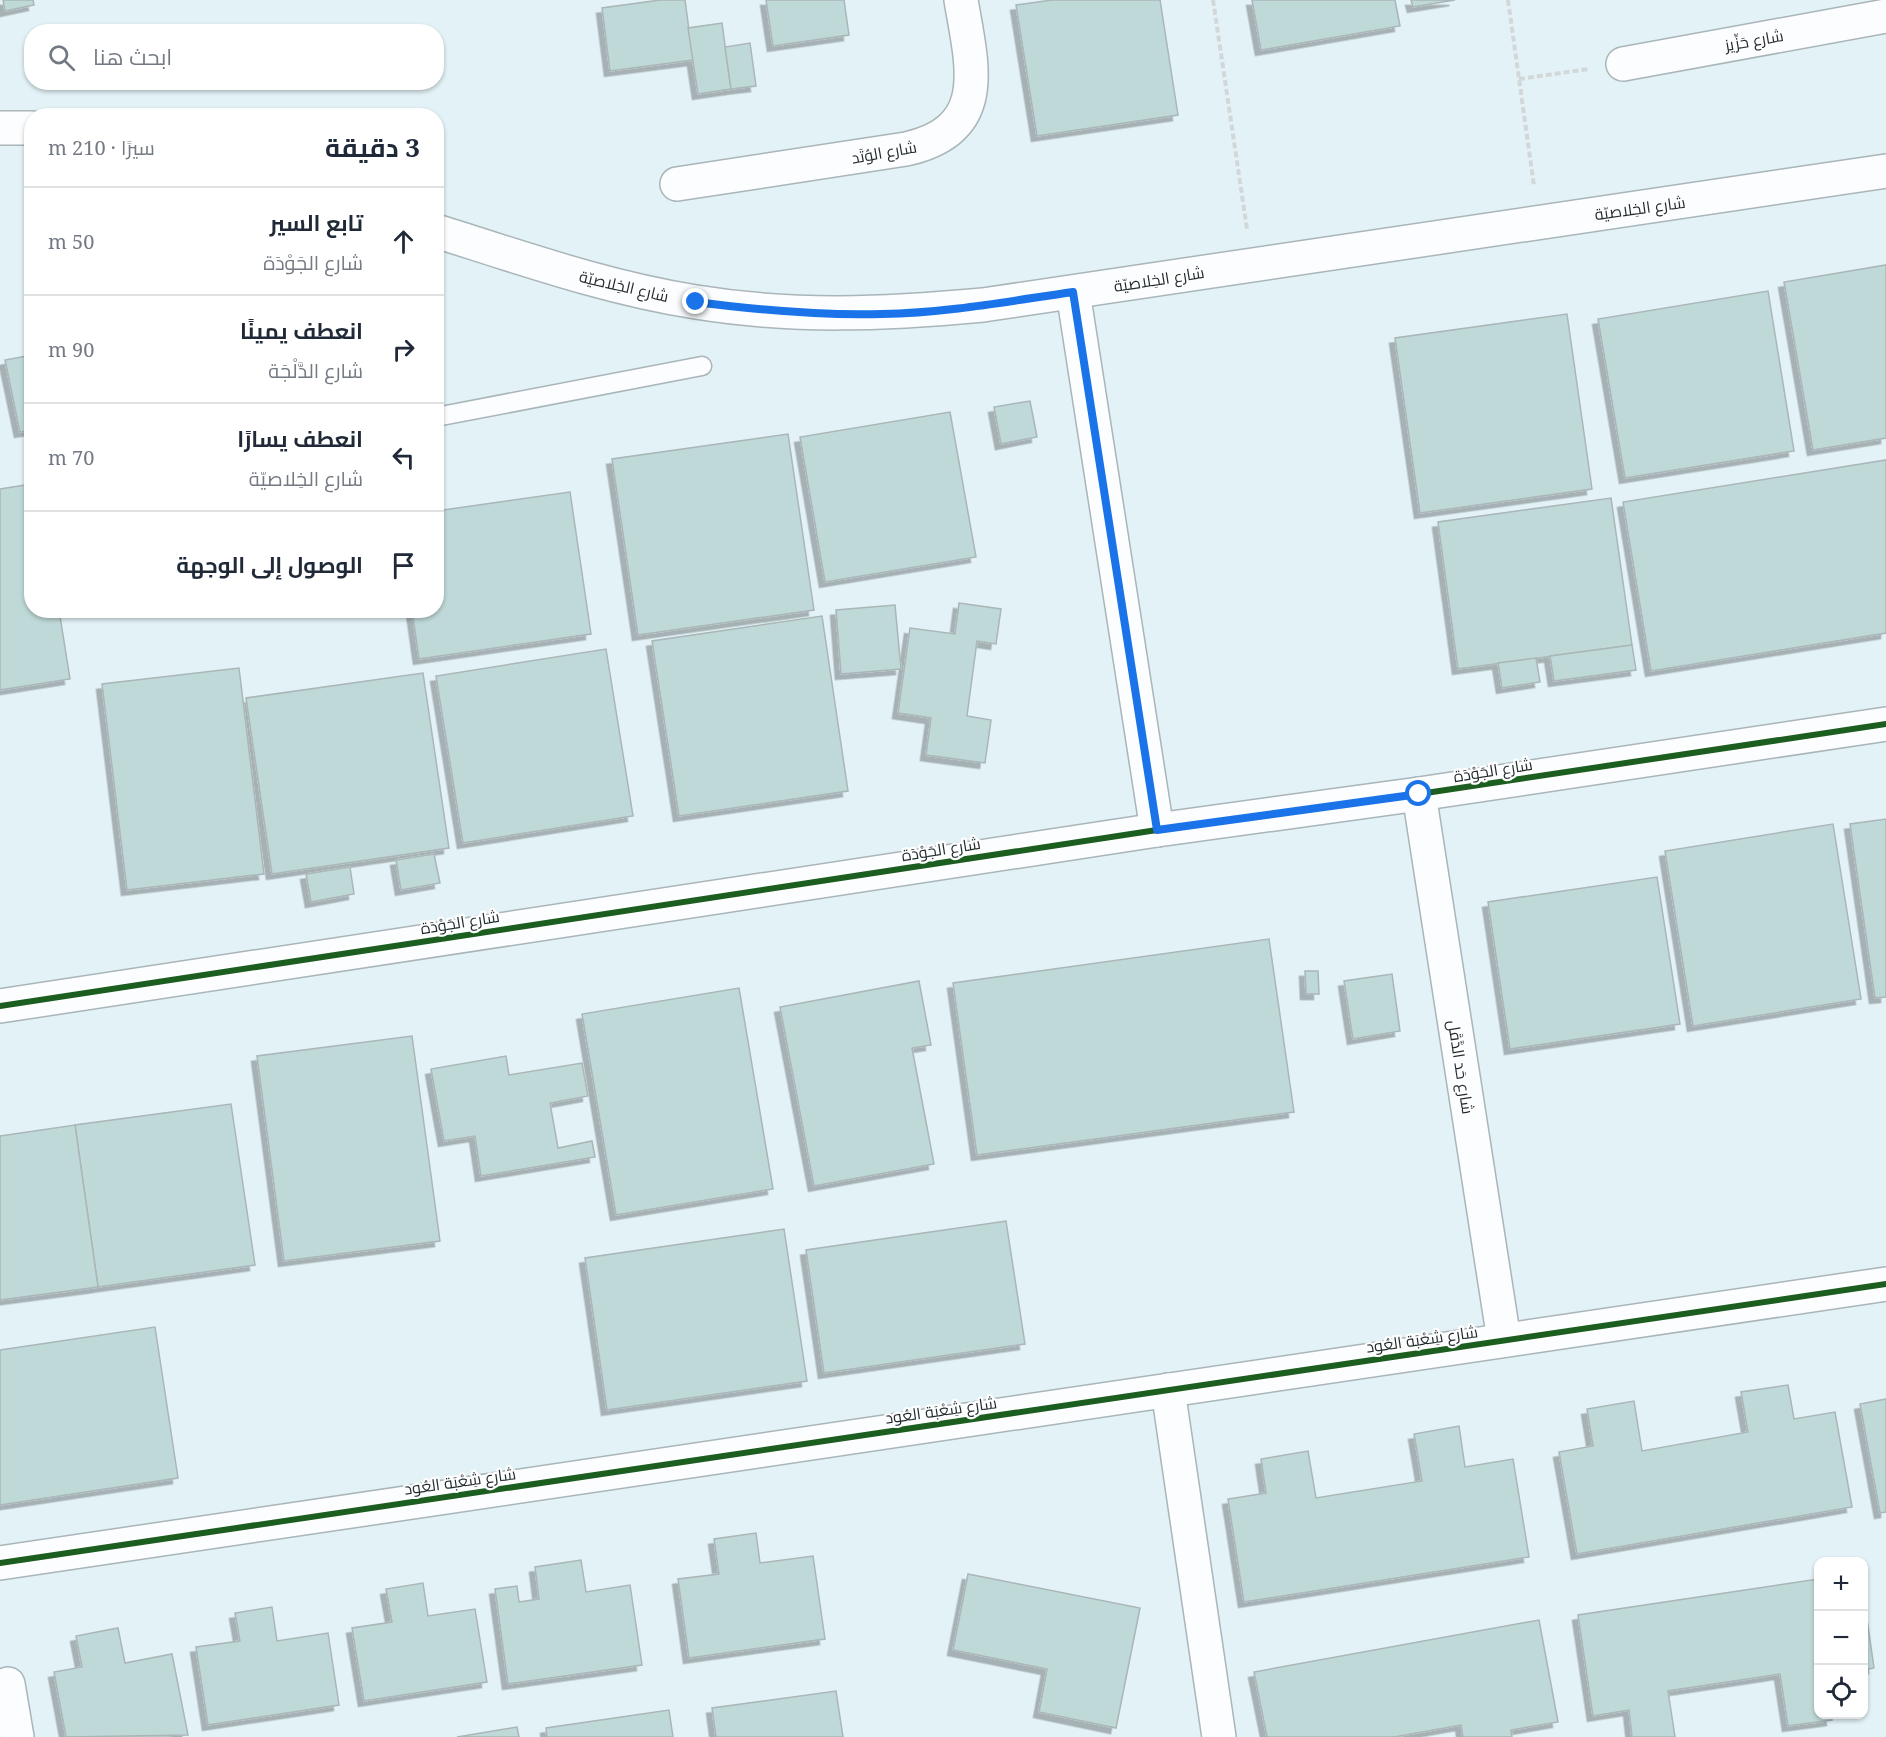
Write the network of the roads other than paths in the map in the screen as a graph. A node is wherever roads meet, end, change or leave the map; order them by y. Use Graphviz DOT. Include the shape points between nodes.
graph roads {
  1 [pos="961,0"];
  2 [pos="1886,16"];
  3 [pos="1623,64"];
  4 [pos="0,128"];
  5 [pos="24,128"];
  6 [pos="1886,171"];
  7 [pos="677,184"];
  8 [pos="444,233"];
  9 [pos="1073,292"];
  10 [pos="702,366"];
  11 [pos="444,415"];
  12 [pos="1886,724"];
  13 [pos="1419,794"];
  14 [pos="1157,830"];
  15 [pos="0,1006"];
  16 [pos="1886,1284"];
  17 [pos="1504,1340"];
  18 [pos="1168,1390"];
  19 [pos="0,1563"];
  20 [pos="8,1684"];
  21 [pos="16,1737"];
  22 [pos="1219,1737"];
  1 -- 7 [label="street, شارع الوُتَد" via="973,80 960,120 946,135 927,145 906,149"];
  2 -- 3 [label="street, شارع حَزِّيز"];
  4 -- 5 [label="street"];
  6 -- 9 [label="street, شارع الخِلاصيّة"];
  8 -- 9 [label="street, شارع الخِلاصيّة" via="634,290 759,310 885,314"];
  9 -- 14 [label="street"];
  10 -- 11 [label="lane"];
  12 -- 13 [label="street, شارع الجَوْدَة"];
  13 -- 14 [label="street, شارع الجَوْدَة"];
  13 -- 17 [label="street, شارع حَد الدَّقَل"];
  14 -- 15 [label="street, شارع الجَوْدَة"];
  16 -- 17 [label="street, شارع شِعْبَة العُود"];
  17 -- 18 [label="street, شارع شِعْبَة العُود"];
  18 -- 19 [label="street, شارع شِعْبَة العُود"];
  18 -- 22 [label="street"];
  20 -- 21 [label="street"];
}
